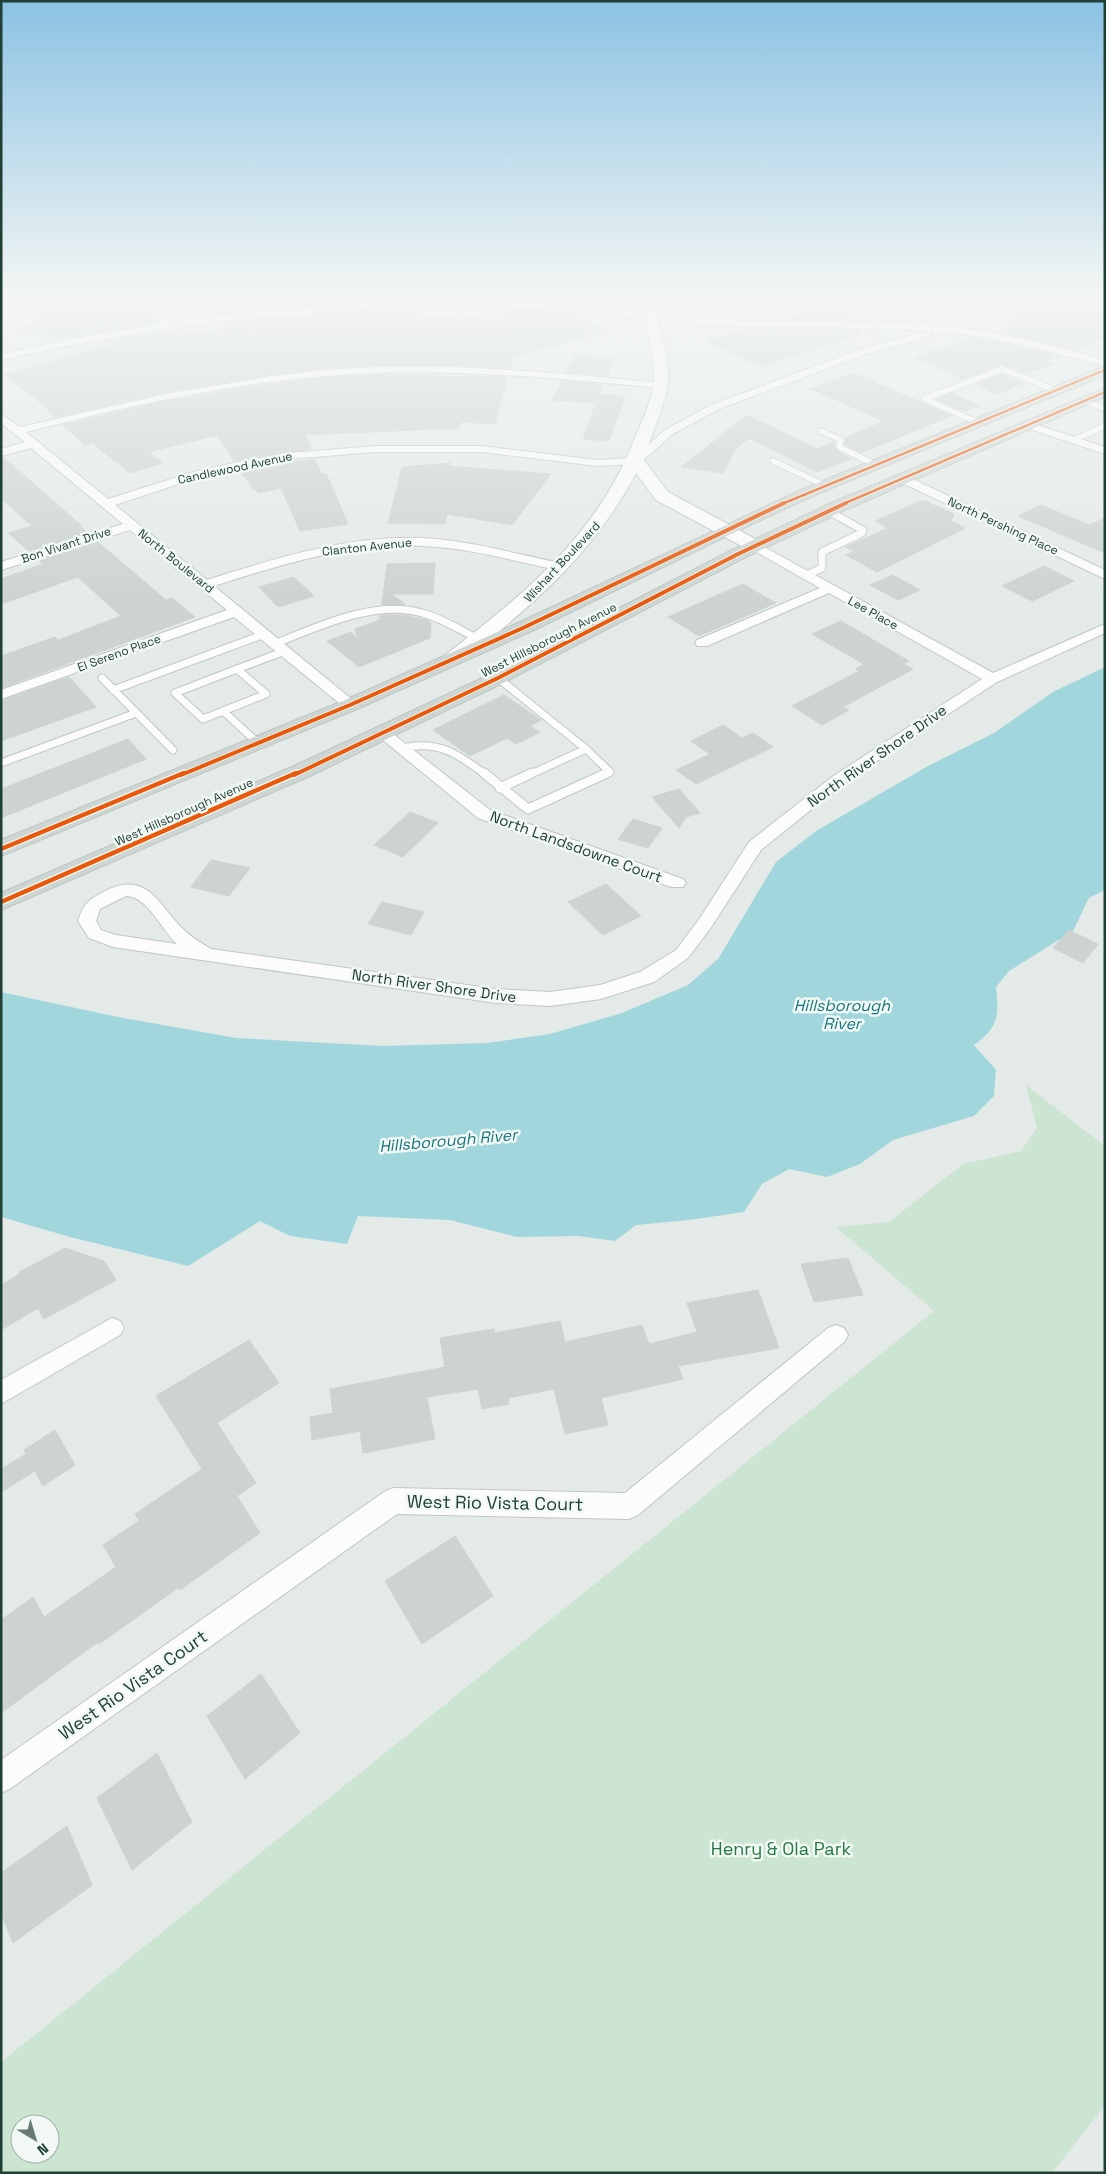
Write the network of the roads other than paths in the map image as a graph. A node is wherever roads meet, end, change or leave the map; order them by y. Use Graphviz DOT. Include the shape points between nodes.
graph roads {
  1 [pos="157,397"];
  2 [pos="656,397"];
  3 [pos="741,397"];
  4 [pos="928,397"];
  5 [pos="1037,397"];
  6 [pos="1093,397"];
  7 [pos="1085,401"];
  8 [pos="1105,409"];
  9 [pos="1,417"];
  10 [pos="977,422"];
  11 [pos="1028,425"];
  12 [pos="1105,426"];
  13 [pos="18,431"];
  14 [pos="821,431"];
  15 [pos="1074,440"];
  16 [pos="34,444"];
  17 [pos="1105,450"];
  18 [pos="1,453"];
  19 [pos="636,461"];
  20 [pos="773,461"];
  21 [pos="874,464"];
  22 [pos="902,478"];
  23 [pos="824,485"];
  24 [pos="106,504"];
  25 [pos="828,511"];
  26 [pos="132,525"];
  27 [pos="725,530"];
  28 [pos="755,546"];
  29 [pos="1,566"];
  30 [pos="561,567"];
  31 [pos="807,575"];
  32 [pos="1105,575"];
  33 [pos="205,585"];
  34 [pos="830,588"];
  35 [pos="237,610"];
  36 [pos="1105,628"];
  37 [pos="265,634"];
  38 [pos="478,639"];
  39 [pos="702,643"];
  40 [pos="281,647"];
  41 [pos="451,660"];
  42 [pos="238,669"];
  43 [pos="102,678"];
  44 [pos="498,678"];
  45 [pos="992,679"];
  46 [pos="113,690"];
  47 [pos="1,695"];
  48 [pos="350,705"];
  49 [pos="223,711"];
  50 [pos="136,712"];
  51 [pos="383,733"];
  52 [pos="258,743"];
  53 [pos="402,748"];
  54 [pos="586,749"];
  55 [pos="173,750"];
  56 [pos="1,763"];
  57 [pos="500,788"];
  58 [pos="1,849"];
  59 [pos="677,883"];
  60 [pos="1,902"];
  61 [pos="204,953"];
  62 [pos="112,1328"];
  63 [pos="836,1335"];
  64 [pos="1,1393"];
  65 [pos="1,1778"];
  1 -- 13 [label="street"];
  2 -- 19 [label="street, Wishart Boulevard"];
  3 -- 19 [label="street" via="668,432"];
  4 -- 10 [label="lane" via="924,399"];
  5 -- 10 [label="main road, West Hillsborough Avenue"];
  6 -- 7 [label="main road, West Hillsborough Avenue"];
  7 -- 8 [label="lane"];
  7 -- 11 [label="main road, West Hillsborough Avenue"];
  9 -- 13 [label="street, North Boulevard"];
  10 -- 21 [label="main road, West Hillsborough Avenue"];
  11 -- 15 [label="street"];
  11 -- 22 [label="main road, West Hillsborough Avenue"];
  12 -- 15 [label="lane"];
  13 -- 16 [label="street, North Boulevard"];
  14 -- 21 [label="lane" via="841,440 838,446"];
  15 -- 17 [label="street"];
  16 -- 18 [label="street"];
  16 -- 24 [label="street, North Boulevard"];
  19 -- 24 [label="street, Candlewood Avenue" via="598,463 481,449 374,448 290,456 234,466 159,485"];
  19 -- 27 [label="street" via="662,496"];
  19 -- 30 [label="street, Wishart Boulevard" via="619,494 594,530"];
  20 -- 23 [label="lane"];
  21 -- 23 [label="main road, West Hillsborough Avenue"];
  22 -- 25 [label="main road, West Hillsborough Avenue"];
  22 -- 32 [label="street, North Pershing Place"];
  23 -- 27 [label="main road, West Hillsborough Avenue"];
  24 -- 26 [label="street, North Boulevard"];
  25 -- 28 [label="main road, West Hillsborough Avenue"];
  25 -- 31 [label="lane" via="863,530 822,552 822,568"];
  26 -- 29 [label="street, Bon Vivant Drive"];
  26 -- 33 [label="street, North Boulevard"];
  27 -- 28 [label="street"];
  27 -- 41 [label="main road, West Hillsborough Avenue"];
  28 -- 31 [label="street, Lee Place"];
  28 -- 44 [label="main road, West Hillsborough Avenue"];
  30 -- 33 [label="street, Clanton Avenue" via="426,542 407,542 336,548 289,558"];
  30 -- 38 [label="street, Wishart Boulevard" via="520,608"];
  31 -- 34 [label="street, Lee Place"];
  33 -- 35 [label="street, North Boulevard"];
  34 -- 39 [label="street"];
  34 -- 45 [label="street, Lee Place"];
  35 -- 37 [label="street, North Boulevard"];
  35 -- 47 [label="street, El Sereno Place"];
  36 -- 45 [label="street, North River Shore Drive"];
  37 -- 40 [label="street, North Boulevard"];
  37 -- 46 [label="lane"];
  38 -- 40 [label="lane" via="416,610 365,612 320,626"];
  38 -- 41 [label="street, Wishart Boulevard"];
  40 -- 42 [label="lane"];
  40 -- 48 [label="street, North Boulevard"];
  41 -- 48 [label="main road, West Hillsborough Avenue"];
  42 -- 49 [label="lane" via="266,694"];
  42 -- 49 [label="lane" via="175,693 203,719"];
  43 -- 46 [label="lane"];
  44 -- 51 [label="main road, West Hillsborough Avenue"];
  44 -- 54 [label="lane"];
  45 -- 61 [label="street, North River Shore Drive" via="838,780 755,846 682,954 647,977 601,992 550,998 496,996"];
  46 -- 50 [label="lane"];
  48 -- 52 [label="main road, West Hillsborough Avenue"];
  49 -- 52 [label="lane"];
  50 -- 55 [label="lane"];
  50 -- 56 [label="lane"];
  51 -- 53 [label="street, North Landsdowne Court"];
  51 -- 60 [label="main road, West Hillsborough Avenue"];
  52 -- 58 [label="main road, West Hillsborough Avenue"];
  53 -- 57 [label="lane" via="421,744 444,749 462,758"];
  53 -- 59 [label="street, North Landsdowne Court" via="484,814"];
  54 -- 57 [label="lane"];
  54 -- 57 [label="lane" via="610,772 528,810"];
  61 -- 61 [label="street, North River Shore Drive" via="190,945 146,895 134,891 117,893 92,906 87,921 95,934 113,941"];
  62 -- 64 [label="street"];
  63 -- 65 [label="street, West Rio Vista Court" via="629,1506 393,1501"];
}
